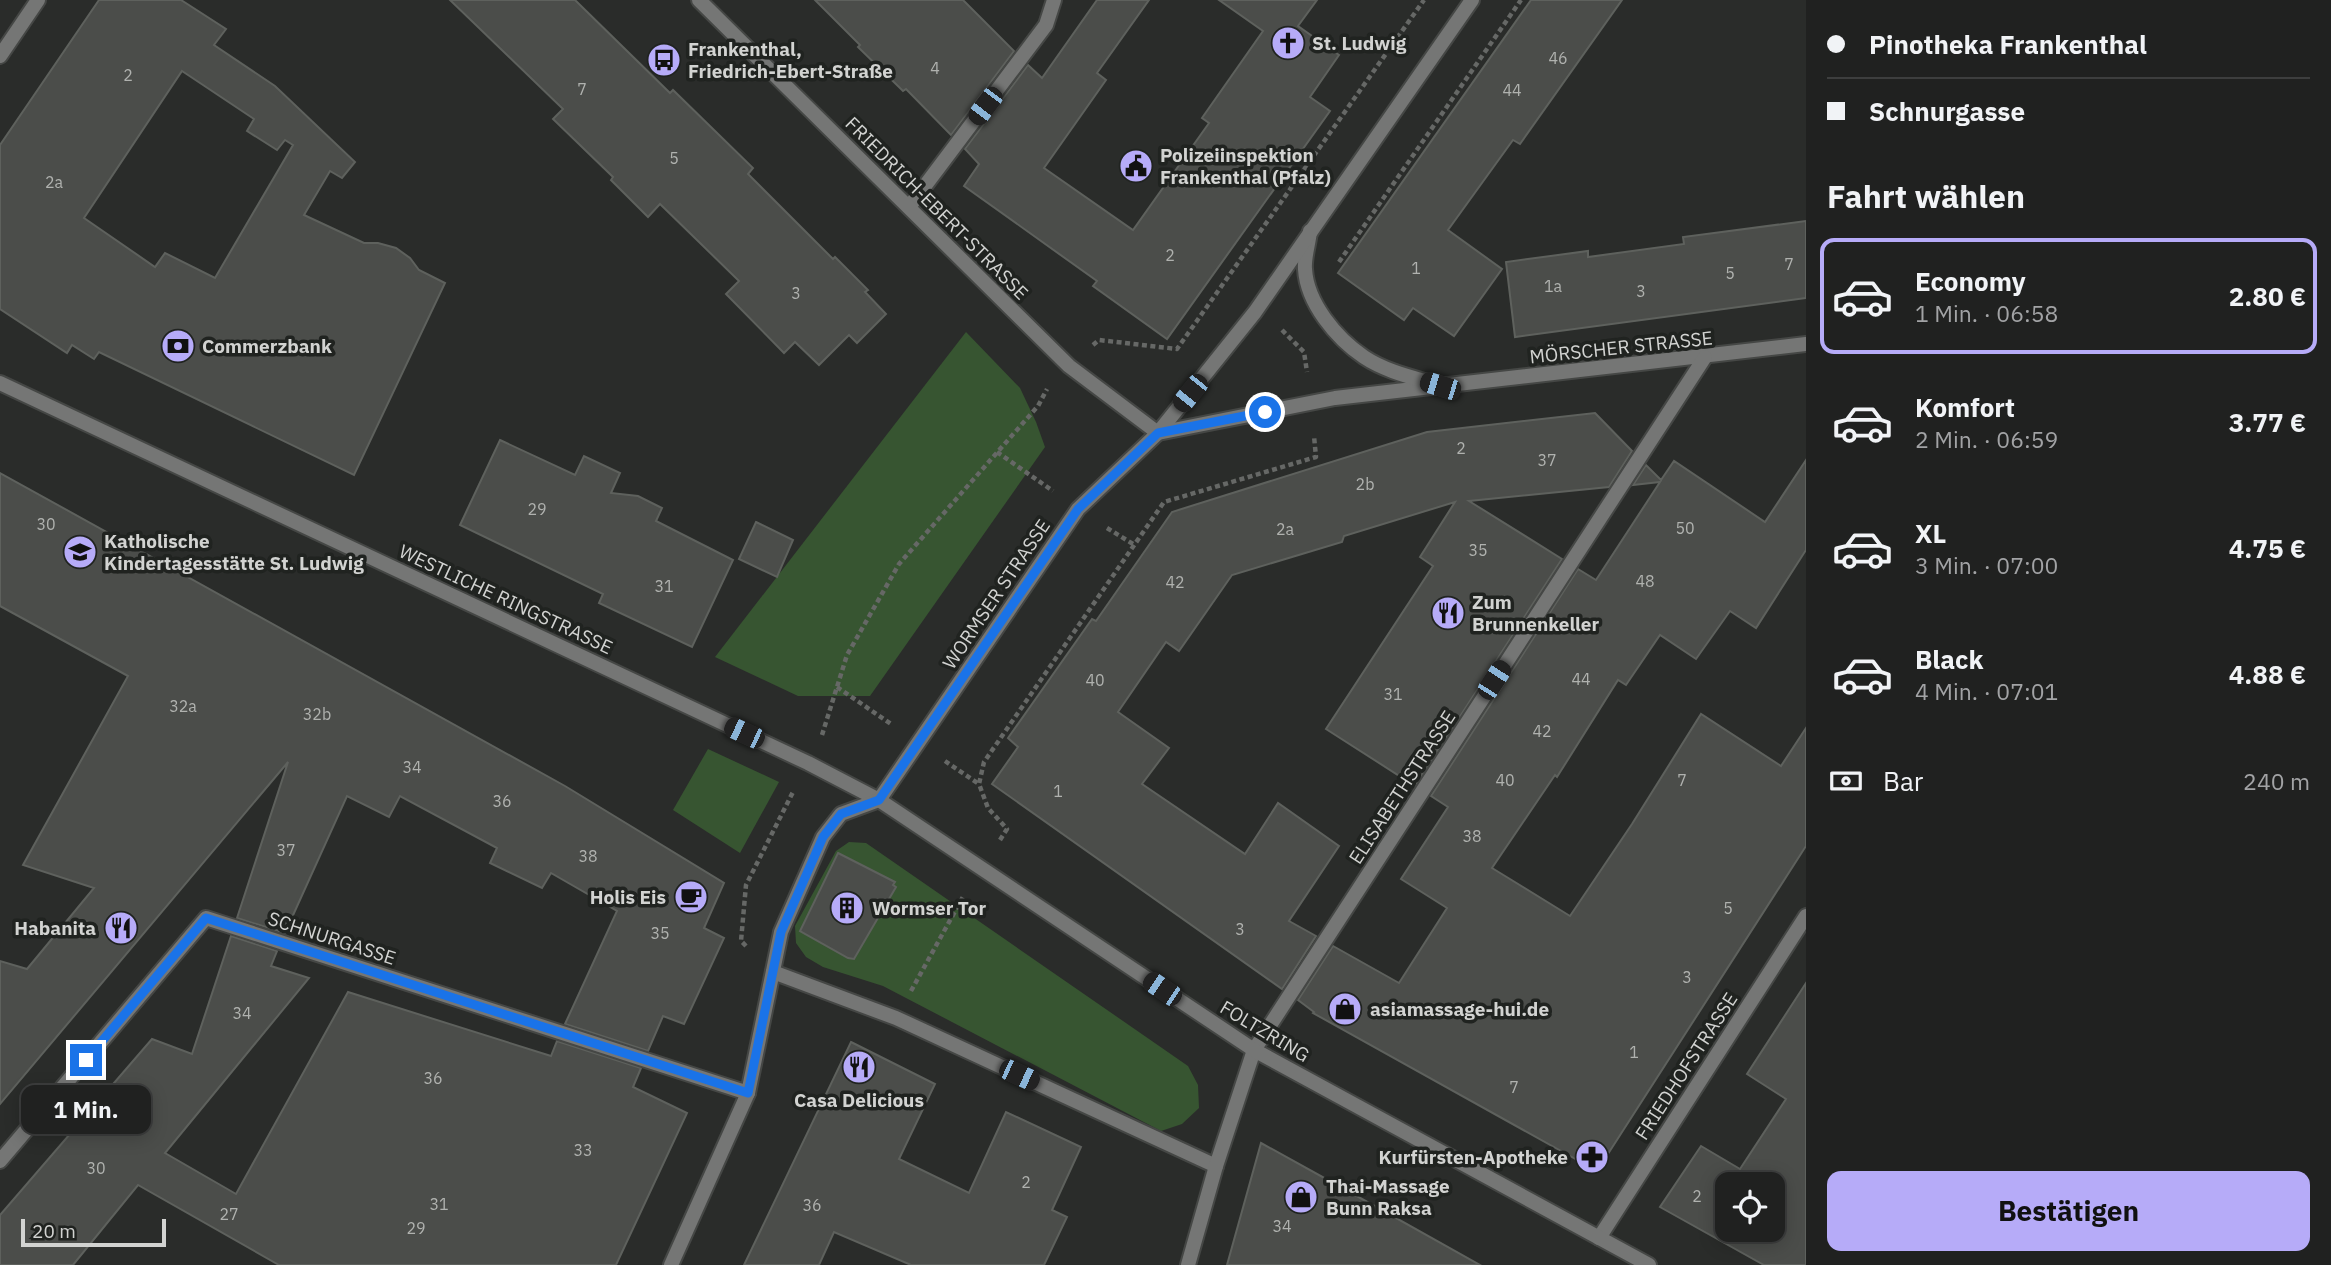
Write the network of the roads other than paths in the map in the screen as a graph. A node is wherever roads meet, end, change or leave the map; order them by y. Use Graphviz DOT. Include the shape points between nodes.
graph roads {
  1 [pos="38,0"];
  2 [pos="699,0"];
  3 [pos="1054,0"];
  4 [pos="1472,0"];
  5 [pos="0,56"];
  6 [pos="909,207"];
  7 [pos="1310,231"];
  8 [pos="1806,344"];
  9 [pos="1705,357"];
  10 [pos="0,383"];
  11 [pos="1440,386"];
  12 [pos="1158,433"];
  13 [pos="879,800"];
  14 [pos="1806,916"];
  15 [pos="773,972"];
  16 [pos="1254,1050"];
  17 [pos="748,1093"];
  18 [pos="0,1161"];
  19 [pos="1216,1166"];
  20 [pos="1599,1238"];
  21 [pos="671,1265"];
  22 [pos="1188,1265"];
  23 [pos="1649,1265"];
  1 -- 5 [label="street"];
  2 -- 6 [label="street, FRIEDRICH-EBERT-STRASSE"];
  3 -- 6 [label="street" via="1046,25"];
  4 -- 7 [label="street, WORMSER STRASSE"];
  6 -- 12 [label="street, FRIEDRICH-EBERT-STRASSE" via="1069,366"];
  7 -- 11 [label="street, MÖRSCHER STRASSE" via="1305,268 1313,300 1337,334 1364,357"];
  7 -- 12 [label="street, WORMSER STRASSE" via="1255,312"];
  8 -- 9 [label="street, MÖRSCHER STRASSE"];
  9 -- 11 [label="street, MÖRSCHER STRASSE"];
  9 -- 16 [label="street, ELISABETHSTRASSE"];
  10 -- 13 [label="street, WESTLICHE RINGSTRASSE"];
  11 -- 12 [label="street, MÖRSCHER STRASSE" via="1311,401"];
  12 -- 13 [label="street, WORMSER STRASSE" via="1078,509"];
  13 -- 15 [label="street" via="841,814 823,837 781,932"];
  13 -- 16 [label="street, FOLTZRING"];
  14 -- 20 [label="street, FRIEDHOFSTRASSE"];
  15 -- 17 [label="street"];
  15 -- 19 [label="street" via="896,1018"];
  16 -- 19 [label="street, ELISABETHSTRASSE"];
  16 -- 20 [label="street, FOLTZRING"];
  17 -- 18 [label="street, SCHNURGASSE" via="206,918"];
  17 -- 21 [label="street"];
  19 -- 22 [label="street, ELISABETHSTRASSE"];
  20 -- 23 [label="street, FOLTZRING"];
}
